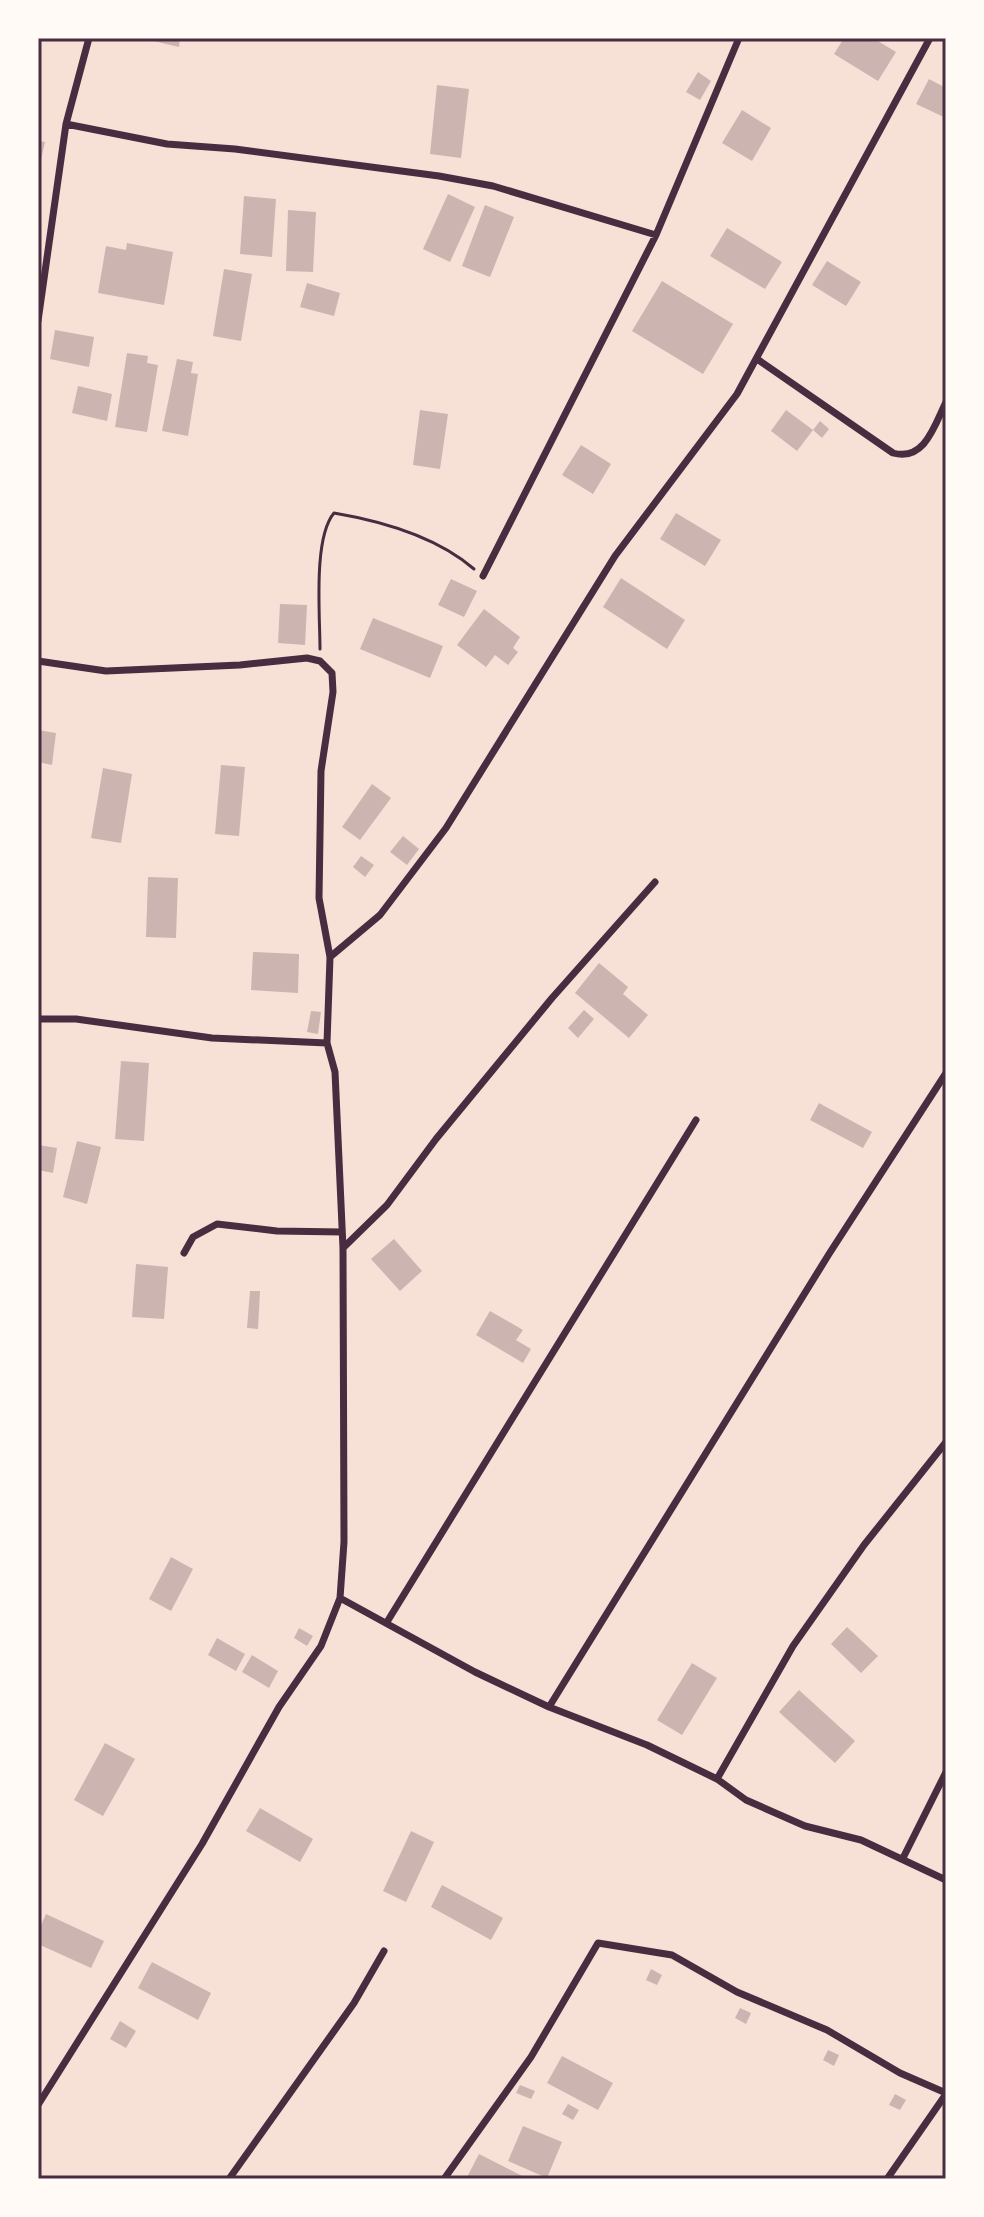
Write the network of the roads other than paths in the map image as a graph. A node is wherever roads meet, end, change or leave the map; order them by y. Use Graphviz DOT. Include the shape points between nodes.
graph roads {
  1 [pos="89,38"];
  2 [pos="739,38"];
  3 [pos="930,38"];
  4 [pos="66,124"];
  5 [pos="656,235"];
  6 [pos="38,321"];
  7 [pos="757,359"];
  8 [pos="946,402"];
  9 [pos="483,576"];
  10 [pos="38,661"];
  11 [pos="655,882"];
  12 [pos="330,957"];
  13 [pos="38,1019"];
  14 [pos="327,1043"];
  15 [pos="946,1073"];
  16 [pos="696,1120"];
  17 [pos="342,1232"];
  18 [pos="343,1248"];
  19 [pos="184,1253"];
  20 [pos="946,1442"];
  21 [pos="340,1598"];
  22 [pos="387,1622"];
  23 [pos="549,1707"];
  24 [pos="946,1772"];
  25 [pos="717,1779"];
  26 [pos="903,1858"];
  27 [pos="946,1880"];
  28 [pos="384,1951"];
  29 [pos="946,2094"];
  30 [pos="38,2105"];
  31 [pos="229,2179"];
  32 [pos="444,2179"];
  33 [pos="887,2179"];
  1 -- 4 [label="street"];
  2 -- 5 [label="street"];
  3 -- 7 [label="street"];
  4 -- 5 [label="street" via="167,144 493,186"];
  4 -- 6 [label="street"];
  5 -- 9 [label="street"];
  7 -- 8 [label="street" via="903,456 930,437"];
  7 -- 12 [label="street" via="737,394 606,570 446,828 380,915"];
  10 -- 12 [label="street" via="106,671 307,658 320,661 332,673 321,771 319,898"];
  11 -- 18 [label="street" via="552,998 387,1205"];
  12 -- 14 [label="street"];
  13 -- 14 [label="street" via="76,1019 212,1038"];
  14 -- 17 [label="street" via="335,1072"];
  15 -- 23 [label="street"];
  16 -- 22 [label="street"];
  17 -- 18 [label="street"];
  17 -- 19 [label="street" via="217,1224 193,1237"];
  18 -- 21 [label="street"];
  20 -- 25 [label="street" via="793,1646"];
  21 -- 22 [label="street"];
  21 -- 30 [label="street" via="321,1646"];
  22 -- 23 [label="street"];
  23 -- 25 [label="street"];
  24 -- 26 [label="street"];
  25 -- 26 [label="street" via="746,1800 805,1826 861,1840"];
  26 -- 27 [label="street"];
  28 -- 31 [label="street" via="354,2003"];
  29 -- 32 [label="street" via="672,1955 598,1943 531,2057"];
  29 -- 33 [label="street"];
}
